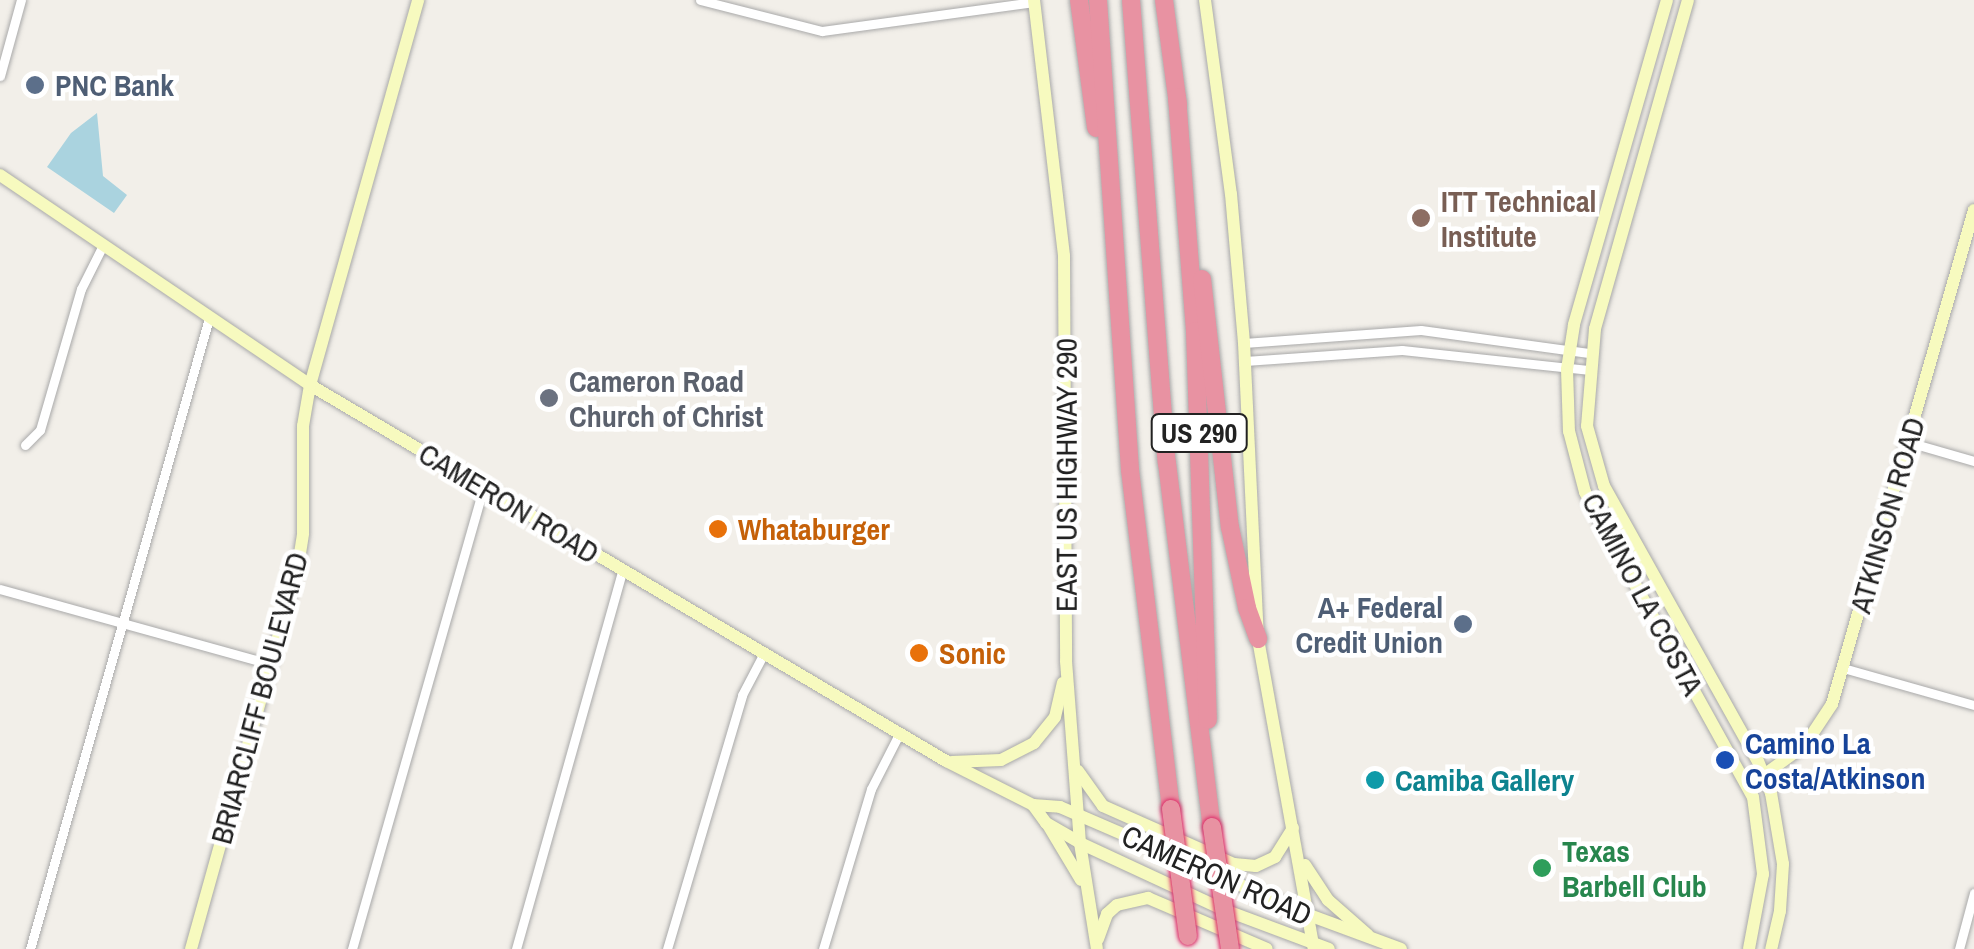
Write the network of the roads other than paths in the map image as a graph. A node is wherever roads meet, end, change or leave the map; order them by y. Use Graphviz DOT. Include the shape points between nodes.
graph roads {
  1 [pos="21,0"];
  2 [pos="418,0"];
  3 [pos="700,0"];
  4 [pos="744,0"];
  5 [pos="1079,0"];
  6 [pos="1098,0"];
  7 [pos="1131,0"];
  8 [pos="1164,0"];
  9 [pos="1205,0"];
  10 [pos="1668,0"];
  11 [pos="1688,0"];
  12 [pos="1034,1"];
  13 [pos="741,12"];
  14 [pos="0,76"];
  15 [pos="1642,88"];
  16 [pos="1661,92"];
  17 [pos="1177,97"];
  18 [pos="0,175"];
  19 [pos="1974,210"];
  20 [pos="1114,244"];
  21 [pos="103,245"];
  22 [pos="1967,261"];
  23 [pos="209,318"];
  24 [pos="1420,330"];
  25 [pos="1244,343"];
  26 [pos="1417,350"];
  27 [pos="1569,350"];
  28 [pos="1590,353"];
  29 [pos="1245,361"];
  30 [pos="1567,369"];
  31 [pos="1588,370"];
  32 [pos="310,385"];
  33 [pos="1908,442"];
  34 [pos="24,444"];
  35 [pos="1974,461"];
  36 [pos="484,486"];
  37 [pos="622,571"];
  38 [pos="0,589"];
  39 [pos="122,622"];
  40 [pos="1258,639"];
  41 [pos="763,655"];
  42 [pos="1066,660"];
  43 [pos="271,664"];
  44 [pos="1843,668"];
  45 [pos="1974,705"];
  46 [pos="899,734"];
  47 [pos="946,761"];
  48 [pos="1075,764"];
  49 [pos="1206,770"];
  50 [pos="1764,777"];
  51 [pos="1747,785"];
  52 [pos="1033,805"];
  53 [pos="1078,814"];
  54 [pos="1046,823"];
  55 [pos="1294,825"];
  56 [pos="1080,843"];
  57 [pos="1299,852"];
  58 [pos="1086,889"];
  59 [pos="1974,894"];
  60 [pos="1309,916"];
  61 [pos="1189,942"];
  62 [pos="1378,943"];
  63 [pos="1314,946"];
  64 [pos="1097,947"];
  65 [pos="30,949"];
  66 [pos="190,949"];
  67 [pos="352,949"];
  68 [pos="516,949"];
  69 [pos="667,949"];
  70 [pos="823,949"];
  71 [pos="1230,949"];
  72 [pos="1268,949"];
  73 [pos="1330,949"];
  74 [pos="1401,949"];
  75 [pos="1749,949"];
  76 [pos="1771,949"];
  77 [pos="1958,949"];
  1 -- 14 [label="street"];
  2 -- 32 [label="main road, BRIARCLIFF BOULEVARD"];
  3 -- 13 [label="street"];
  4 -- 13 [label="street"];
  5 -- 20 [label="highway, US 290"];
  6 -- 20 [label="highway"];
  7 -- 49 [label="highway" via="1166,463"];
  8 -- 17 [label="highway, US 290"];
  9 -- 25 [label="main road"];
  10 -- 15 [label="main road, CAMINO LA COSTA"];
  11 -- 16 [label="main road, CAMINO LA COSTA"];
  12 -- 13 [label="street" via="822,32"];
  12 -- 42 [label="main road, EAST US HIGHWAY 290" via="1066,287"];
  15 -- 16 [label="main road"];
  15 -- 27 [label="main road, CAMINO LA COSTA"];
  16 -- 28 [label="main road, CAMINO LA COSTA"];
  17 -- 40 [label="highway" via="1230,527"];
  17 -- 49 [label="highway, US 290" via="1195,330"];
  18 -- 21 [label="main road, CAMERON ROAD"];
  19 -- 22 [label="main road, ATKINSON ROAD"];
  20 -- 61 [label="highway, US 290, bridge" via="1136,522"];
  21 -- 23 [label="main road, CAMERON ROAD"];
  21 -- 34 [label="street" via="81,289 40,430"];
  22 -- 33 [label="main road, ATKINSON ROAD"];
  23 -- 32 [label="main road, CAMERON ROAD"];
  23 -- 39 [label="street"];
  24 -- 25 [label="street"];
  24 -- 26 [label="street"];
  24 -- 27 [label="street"];
  25 -- 29 [label="main road"];
  26 -- 29 [label="street"];
  26 -- 30 [label="street"];
  27 -- 28 [label="street"];
  27 -- 30 [label="main road, CAMINO LA COSTA"];
  28 -- 31 [label="main road, CAMINO LA COSTA"];
  29 -- 40 [label="main road"];
  30 -- 31 [label="street"];
  30 -- 51 [label="main road, CAMINO LA COSTA" via="1569,431 1586,492"];
  31 -- 50 [label="main road, CAMINO LA COSTA" via="1588,426 1604,486"];
  32 -- 36 [label="main road, CAMERON ROAD"];
  32 -- 43 [label="main road, BRIARCLIFF BOULEVARD" via="302,426 303,533"];
  33 -- 35 [label="street"];
  33 -- 44 [label="main road, ATKINSON ROAD"];
  36 -- 37 [label="main road, CAMERON ROAD"];
  36 -- 67 [label="street"];
  37 -- 41 [label="main road, CAMERON ROAD"];
  37 -- 68 [label="street"];
  38 -- 39 [label="street"];
  39 -- 43 [label="street"];
  39 -- 65 [label="street"];
  40 -- 55 [label="main road"];
  41 -- 46 [label="main road, CAMERON ROAD"];
  41 -- 69 [label="street" via="742,695"];
  42 -- 47 [label="main road" via="1054,717 1034,742 1001,760"];
  42 -- 48 [label="main road, EAST US HIGHWAY 290"];
  43 -- 66 [label="main road, BRIARCLIFF BOULEVARD"];
  44 -- 45 [label="street"];
  44 -- 50 [label="main road, ATKINSON ROAD" via="1820,725"];
  46 -- 47 [label="main road, CAMERON ROAD"];
  46 -- 70 [label="street" via="871,789"];
  47 -- 52 [label="main road, CAMERON ROAD"];
  48 -- 53 [label="main road, EAST US HIGHWAY 290"];
  48 -- 55 [label="main road" via="1104,806 1234,864 1256,866 1275,858"];
  49 -- 71 [label="highway, US 290, bridge"];
  50 -- 51 [label="main road, ATKINSON ROAD"];
  50 -- 76 [label="main road, CAMINO LA COSTA" via="1783,864"];
  51 -- 75 [label="main road, CAMINO LA COSTA" via="1763,860"];
  52 -- 53 [label="main road, CAMERON ROAD"];
  52 -- 54 [label="main road, CAMERON ROAD"];
  53 -- 56 [label="main road, EAST US HIGHWAY 290"];
  53 -- 60 [label="main road, CAMERON ROAD"];
  54 -- 56 [label="main road, CAMERON ROAD"];
  54 -- 58 [label="main road"];
  55 -- 57 [label="main road"];
  56 -- 58 [label="main road, EAST US HIGHWAY 290"];
  56 -- 63 [label="main road, CAMERON ROAD"];
  57 -- 60 [label="main road"];
  57 -- 62 [label="main road" via="1328,900"];
  58 -- 64 [label="main road, EAST US HIGHWAY 290"];
  59 -- 77 [label="street"];
  60 -- 62 [label="main road, CAMERON ROAD"];
  60 -- 63 [label="main road"];
  62 -- 74 [label="main road, CAMERON ROAD"];
  63 -- 73 [label="main road, CAMERON ROAD"];
  64 -- 72 [label="main road" via="1107,914 1138,897"];
}
